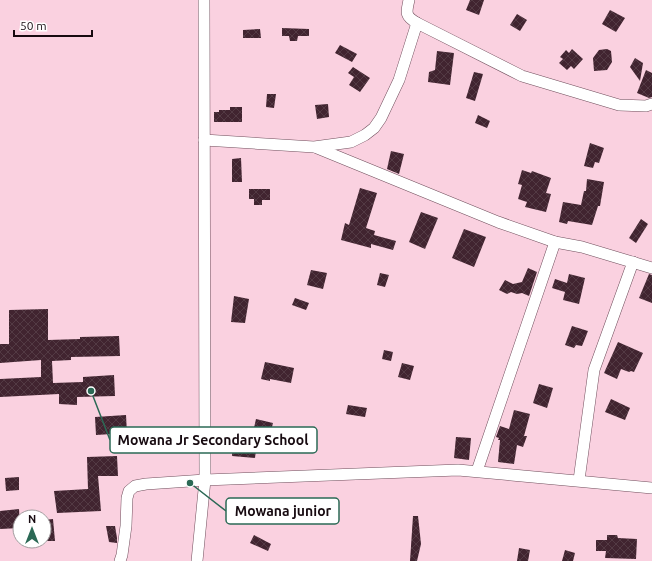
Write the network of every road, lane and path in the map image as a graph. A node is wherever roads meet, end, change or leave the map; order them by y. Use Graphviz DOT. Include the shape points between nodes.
graph roads {
  1 [pos="204,0"];
  2 [pos="409,0"];
  3 [pos="417,23"];
  4 [pos="652,104"];
  5 [pos="204,140"];
  6 [pos="314,147"];
  7 [pos="555,242"];
  8 [pos="633,262"];
  9 [pos="652,268"];
  10 [pos="477,471"];
  11 [pos="205,480"];
  12 [pos="579,480"];
  13 [pos="652,488"];
  14 [pos="120,561"];
  15 [pos="197,561"];
  1 -- 5 [label="street"];
  2 -- 3 [label="street" via="406,12 409,18"];
  3 -- 4 [label="street" via="522,76 619,105"];
  3 -- 6 [label="street" via="399,80 374,128 351,142"];
  5 -- 6 [label="street"];
  5 -- 11 [label="street"];
  6 -- 7 [label="street" via="498,222"];
  7 -- 8 [label="street"];
  7 -- 10 [label="street"];
  8 -- 9 [label="street"];
  8 -- 12 [label="street" via="594,370"];
  10 -- 11 [label="street"];
  10 -- 12 [label="street"];
  11 -- 14 [label="street" via="146,484 135,486 129,491"];
  11 -- 15 [label="street"];
  12 -- 13 [label="street"];
}
